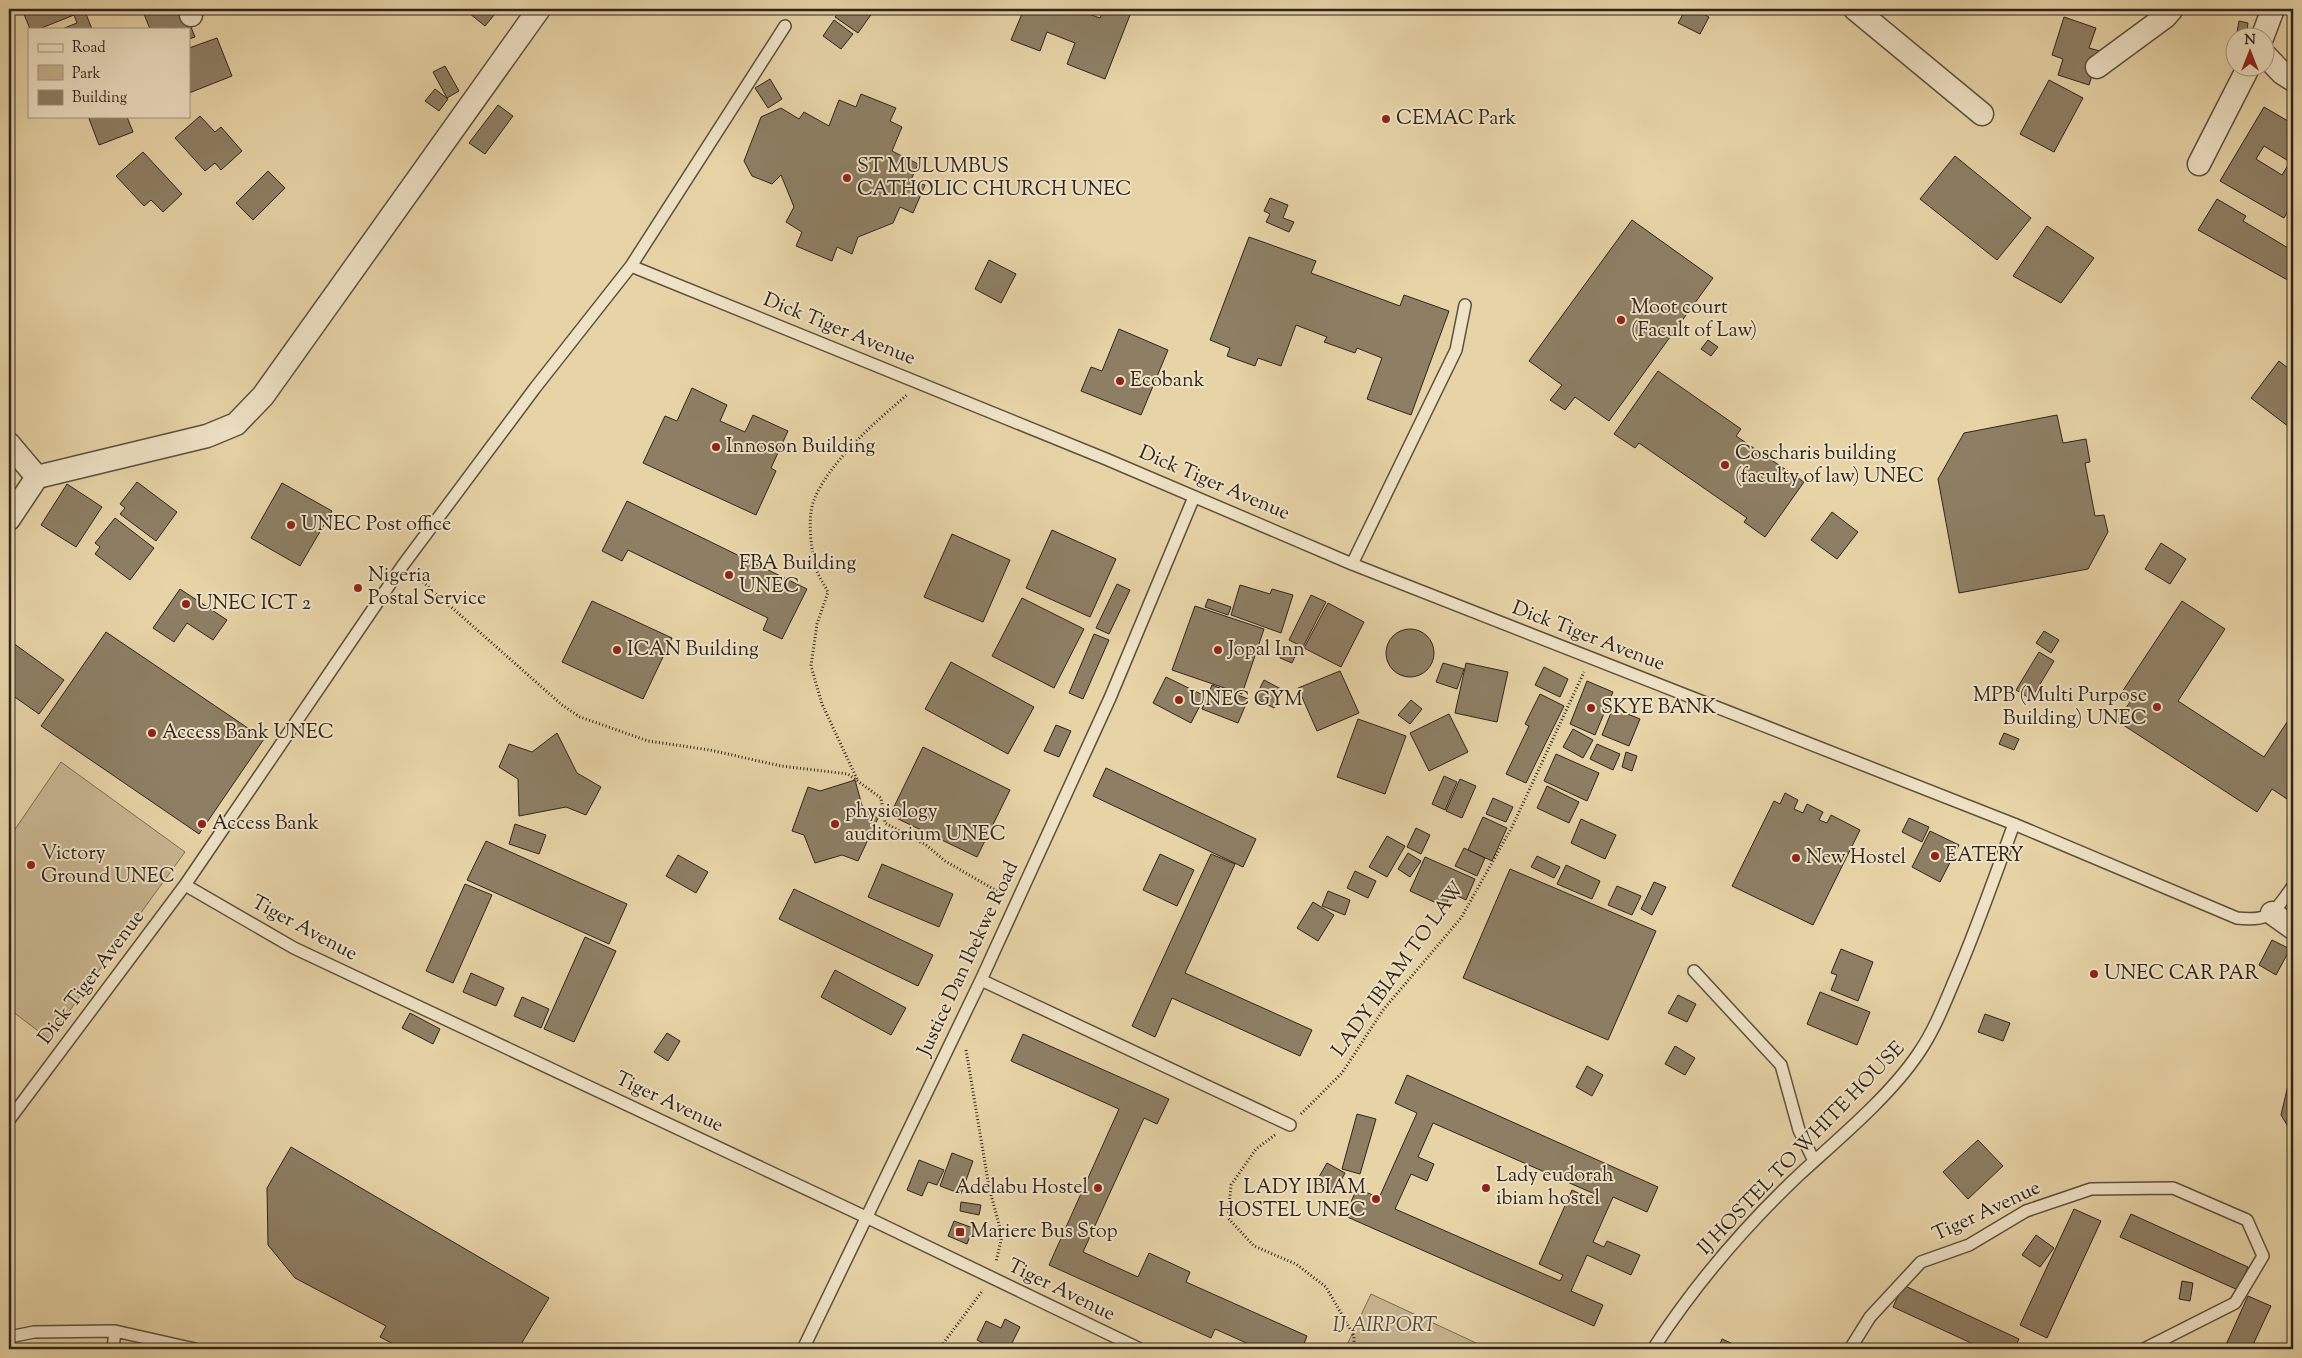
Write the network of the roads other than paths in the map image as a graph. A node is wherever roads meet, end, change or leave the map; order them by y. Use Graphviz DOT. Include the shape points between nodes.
graph roads {
  1 [pos="539,9"];
  2 [pos="1856,9"];
  3 [pos="2172,9"];
  4 [pos="2273,9"];
  5 [pos="785,26"];
  6 [pos="2266,28"];
  7 [pos="2274,65"];
  8 [pos="2096,67"];
  9 [pos="2243,78"];
  10 [pos="2293,80"];
  11 [pos="1982,114"];
  12 [pos="2199,164"];
  13 [pos="631,266"];
  14 [pos="1465,304"];
  15 [pos="9,444"];
  16 [pos="37,477"];
  17 [pos="1194,497"];
  18 [pos="9,519"];
  19 [pos="1352,564"];
  20 [pos="2014,824"];
  21 [pos="185,885"];
  22 [pos="2293,886"];
  23 [pos="2272,913"];
  24 [pos="2293,928"];
  25 [pos="1694,971"];
  26 [pos="981,980"];
  27 [pos="9,1120"];
  28 [pos="1290,1125"];
  29 [pos="1814,1161"];
  30 [pos="868,1218"];
  31 [pos="115,1331"];
  32 [pos="9,1337"];
  33 [pos="113,1349"];
  34 [pos="194,1349"];
  35 [pos="803,1349"];
  36 [pos="1140,1349"];
  37 [pos="1653,1349"];
  38 [pos="1850,1349"];
  39 [pos="2144,1349"];
  1 -- 16 [label="street" via="263,396 236,424 207,436"];
  2 -- 11 [label="street"];
  3 -- 8 [label="street"];
  4 -- 6 [label="street"];
  5 -- 13 [label="lane"];
  7 -- 10 [label="street"];
  9 -- 12 [label="street"];
  13 -- 17 [label="lane, Dick Tiger Avenue"];
  13 -- 21 [label="lane, Dick Tiger Avenue" via="535,388 403,566"];
  14 -- 19 [label="lane" via="1456,350"];
  15 -- 16 [label="street"];
  16 -- 18 [label="street"];
  17 -- 19 [label="lane, Dick Tiger Avenue"];
  17 -- 26 [label="lane, Justice Dan Ibekwe Road" via="1110,698"];
  19 -- 20 [label="lane, Dick Tiger Avenue"];
  20 -- 23 [label="lane, Dick Tiger Avenue" via="2237,918 2253,920 2266,918"];
  20 -- 29 [label="lane, IJ HOSTEL TO WHITE HOUSE" via="1975,932 1932,1033 1900,1077"];
  21 -- 27 [label="lane, Dick Tiger Avenue"];
  21 -- 30 [label="lane, Tiger Avenue" via="294,948"];
  22 -- 23 [label="lane"];
  23 -- 24 [label="street"];
  25 -- 29 [label="lane" via="1781,1065 1799,1130"];
  26 -- 28 [label="lane"];
  26 -- 30 [label="lane, Justice Dan Ibekwe Road"];
  29 -- 37 [label="lane, IJ HOSTEL TO WHITE HOUSE" via="1764,1209 1716,1264"];
  30 -- 35 [label="lane, Justice Dan Ibekwe Road"];
  30 -- 36 [label="lane, Tiger Avenue"];
  31 -- 32 [label="lane" via="34,1332"];
  31 -- 33 [label="lane"];
  31 -- 34 [label="lane"];
  38 -- 39 [label="lane, Tiger Avenue" via="1870,1317 1921,1262 1968,1245 2026,1211 2091,1189 2173,1188 2247,1220 2263,1256 2235,1303"];
}
